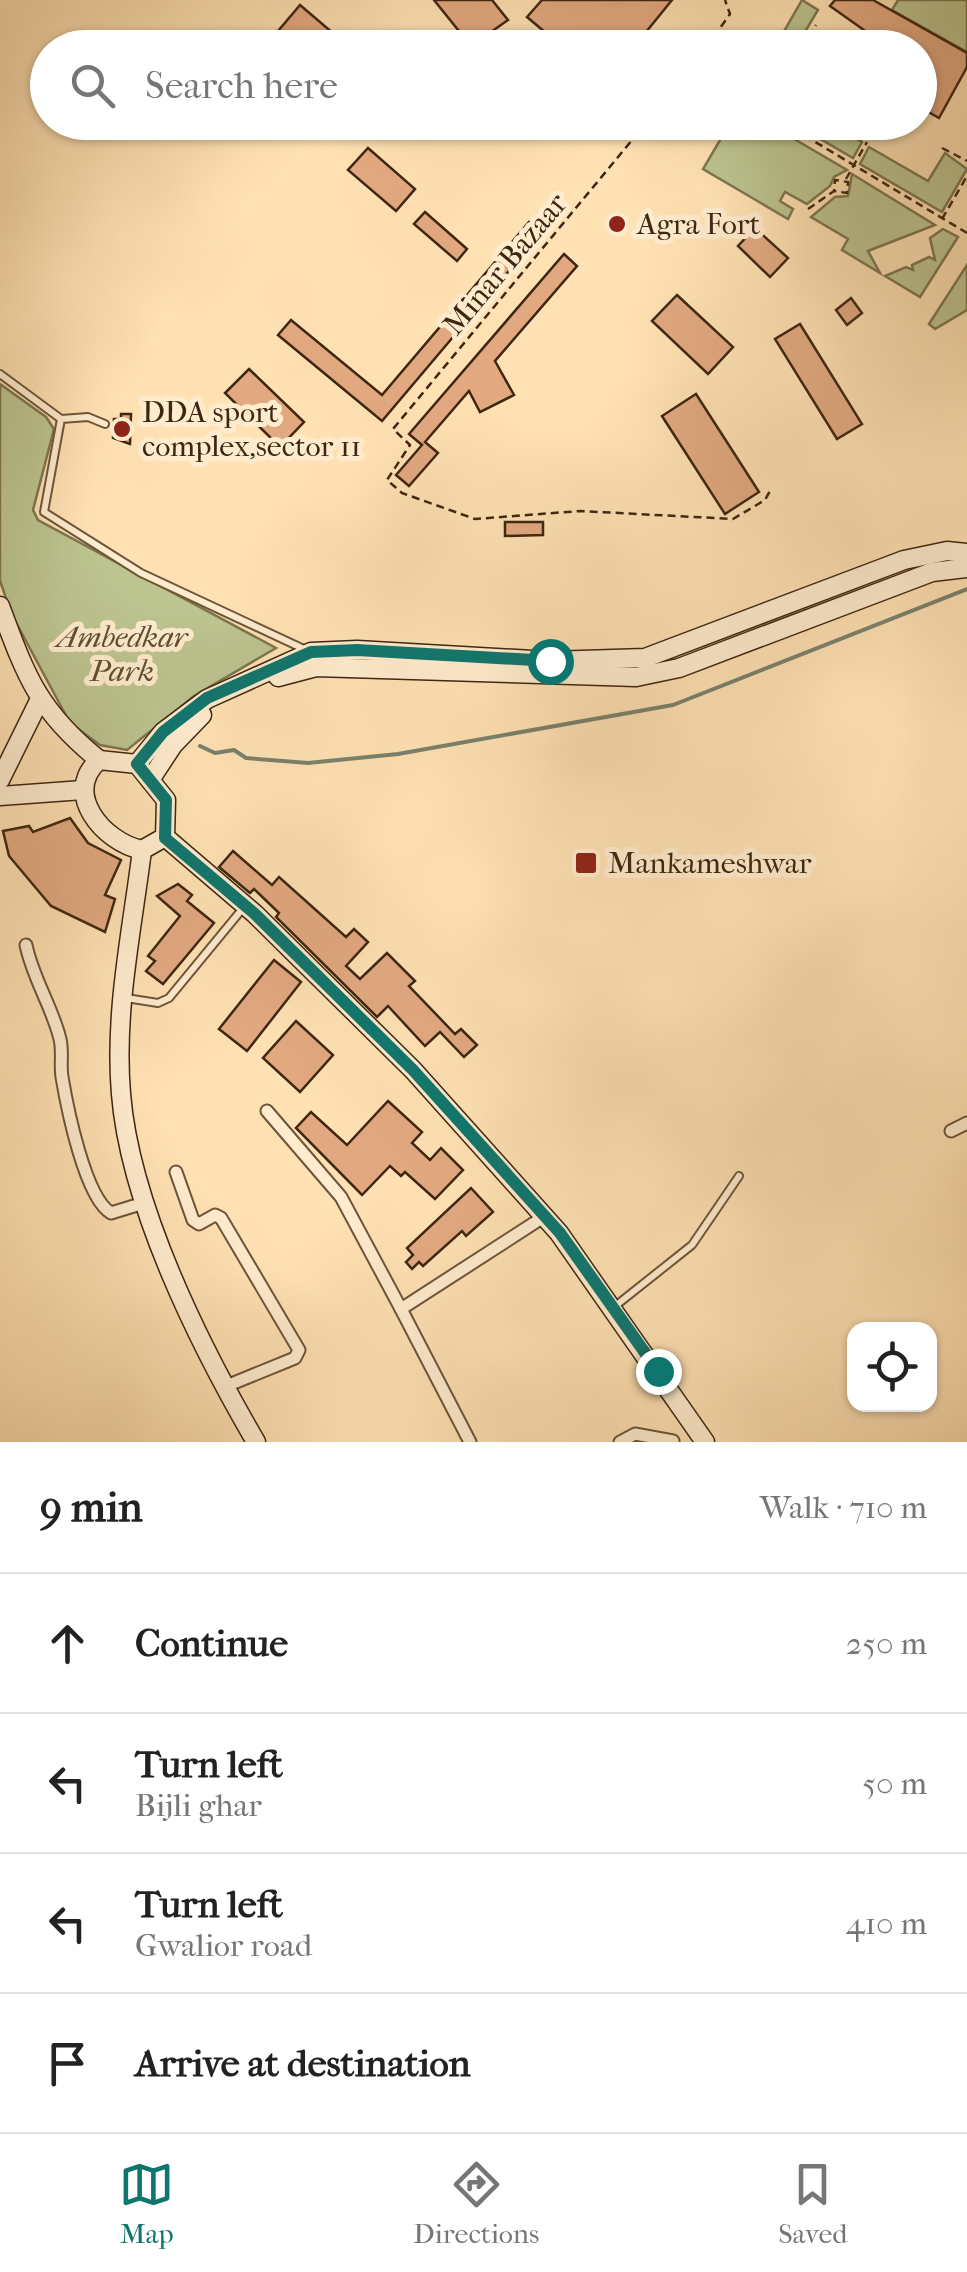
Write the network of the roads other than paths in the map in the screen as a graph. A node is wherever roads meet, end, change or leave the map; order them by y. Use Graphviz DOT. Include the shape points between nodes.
graph roads {
  1 [pos="0,374"];
  2 [pos="61,420"];
  3 [pos="105,424"];
  4 [pos="967,552"];
  5 [pos="967,568"];
  6 [pos="877,580"];
  7 [pos="0,606"];
  8 [pos="311,652"];
  9 [pos="646,666"];
  10 [pos="39,702"];
  11 [pos="99,760"];
  12 [pos="137,764"];
  13 [pos="0,780"];
  14 [pos="150,780"];
  15 [pos="82,790"];
  16 [pos="0,796"];
  17 [pos="165,838"];
  18 [pos="142,850"];
  19 [pos="245,906"];
  20 [pos="26,945"];
  21 [pos="122,997"];
  22 [pos="267,1111"];
  23 [pos="967,1124"];
  24 [pos="952,1130"];
  25 [pos="176,1172"];
  26 [pos="739,1176"];
  27 [pos="148,1202"];
  28 [pos="544,1216"];
  29 [pos="613,1308"];
  30 [pos="401,1309"];
  31 [pos="224,1387"];
  32 [pos="700,1435"];
  33 [pos="672,1441"];
  34 [pos="256,1442"];
  35 [pos="470,1442"];
  36 [pos="620,1442"];
  1 -- 2 [label="lane"];
  2 -- 3 [label="lane" via="88,417"];
  2 -- 8 [label="lane" via="42,505 48,516 141,573"];
  4 -- 6 [label="main road" via="931,554"];
  5 -- 6 [label="main road"];
  6 -- 9 [label="main road"];
  7 -- 10 [label="main road"];
  8 -- 9 [label="main road"];
  8 -- 12 [label="main road" via="207,698 163,732"];
  9 -- 14 [label="main road" via="615,678 316,667 291,672 200,716"];
  10 -- 11 [label="main road"];
  10 -- 13 [label="main road"];
  11 -- 12 [label="main road"];
  11 -- 15 [label="main road"];
  12 -- 14 [label="main road"];
  14 -- 17 [label="main road" via="166,800"];
  15 -- 16 [label="main road"];
  15 -- 18 [label="main road" via="105,832 121,846"];
  17 -- 18 [label="main road"];
  17 -- 19 [label="main road"];
  18 -- 21 [label="main road"];
  19 -- 21 [label="lane" via="169,998 158,1003"];
  19 -- 28 [label="main road" via="413,1070"];
  20 -- 27 [label="street" via="60,1038 62,1078 80,1150 103,1206 111,1213"];
  21 -- 27 [label="main road" via="121,1094"];
  22 -- 30 [label="street" via="342,1197"];
  23 -- 24 [label="street"];
  25 -- 31 [label="street" via="193,1220 221,1218 299,1350 295,1358"];
  26 -- 29 [label="lane" via="692,1245"];
  27 -- 31 [label="main road" via="170,1270"];
  28 -- 29 [label="main road"];
  28 -- 30 [label="street"];
  29 -- 32 [label="main road"];
  30 -- 35 [label="street"];
  31 -- 34 [label="main road"];
  32 -- 33 [label="street"];
  33 -- 36 [label="street" via="635,1434"];
}
